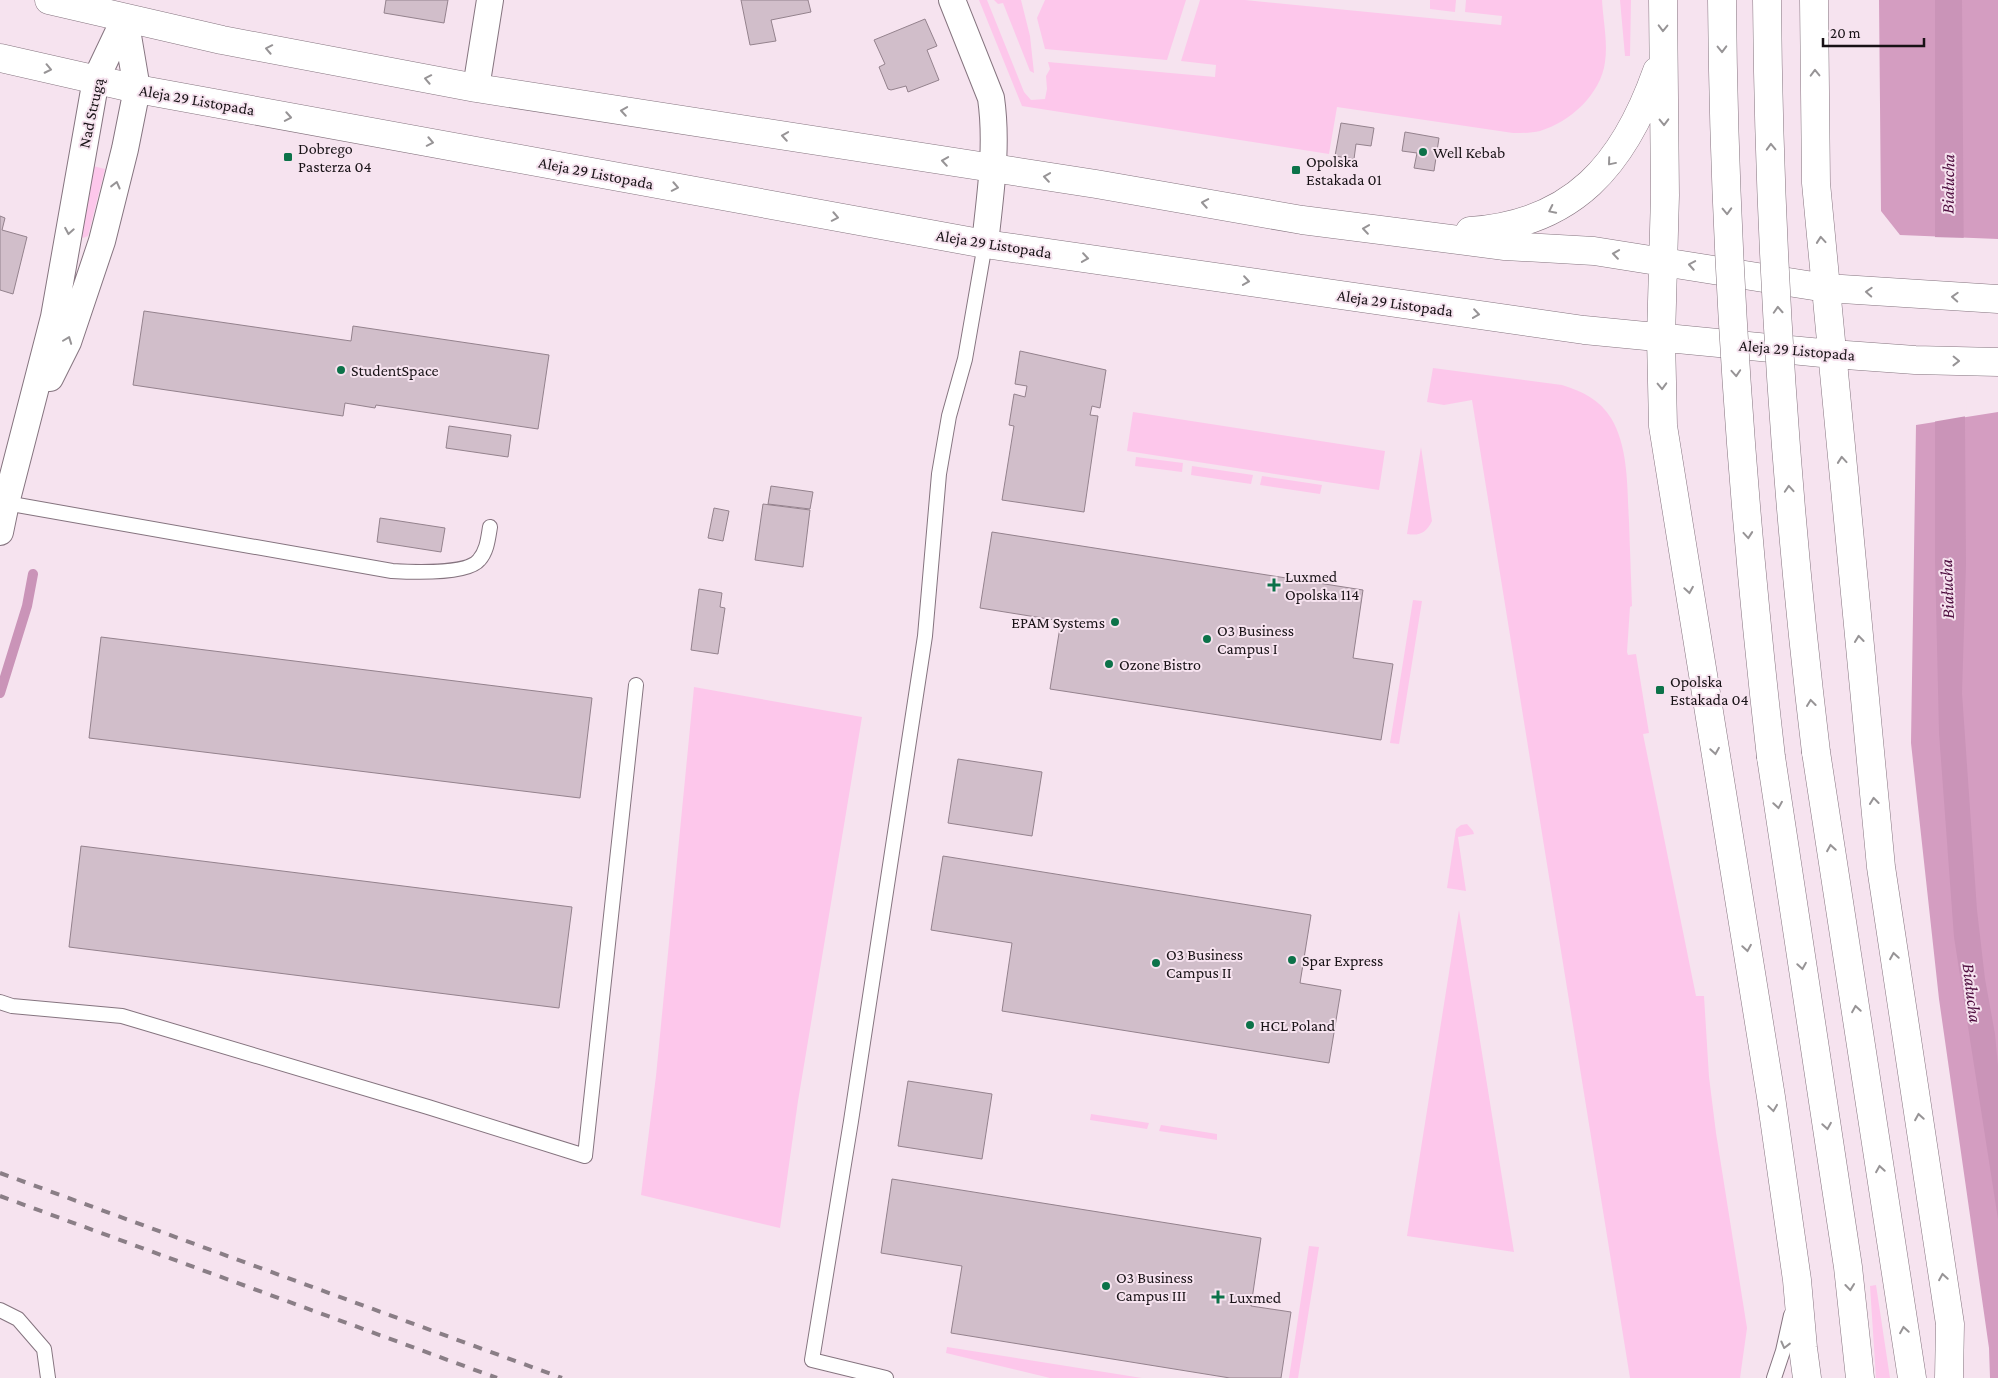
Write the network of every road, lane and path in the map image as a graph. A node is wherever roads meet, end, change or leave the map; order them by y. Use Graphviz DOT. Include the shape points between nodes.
graph roads {
  1 [pos="49,0"];
  2 [pos="490,0"];
  3 [pos="952,0"];
  4 [pos="1663,0"];
  5 [pos="1722,0"];
  6 [pos="1767,0"];
  7 [pos="1814,0"];
  8 [pos="125,18"];
  9 [pos="1662,56"];
  10 [pos="0,58"];
  11 [pos="96,79"];
  12 [pos="476,88"];
  13 [pos="136,89"];
  14 [pos="993,169"];
  15 [pos="1414,236"];
  16 [pos="985,244"];
  17 [pos="1664,261"];
  18 [pos="1826,288"];
  19 [pos="1998,299"];
  20 [pos="1661,338"];
  21 [pos="1832,354"];
  22 [pos="1998,362"];
  23 [pos="24,431"];
  24 [pos="6,503"];
  25 [pos="490,528"];
  26 [pos="0,532"];
  27 [pos="636,685"];
  28 [pos="0,1002"];
  29 [pos="1797,1280"];
  30 [pos="0,1310"];
  31 [pos="48,1378"];
  32 [pos="886,1378"];
  33 [pos="1774,1378"];
  34 [pos="1807,1378"];
  35 [pos="1860,1378"];
  36 [pos="1912,1378"];
  37 [pos="1949,1378"];
  1 -- 8 [label="main road"];
  2 -- 12 [label="street"];
  3 -- 14 [label="street" via="991,98 995,131"];
  4 -- 9 [label="main road, one-way"];
  5 -- 35 [label="main road, one-way, bridge" via="1728,254 1752,584 1771,757 1846,1257"];
  36 -- 6 [label="main road, one-way, bridge" via="1816,752 1795,554 1774,234"];
  18 -- 7 [label="main road, one-way" via="1816,183"];
  8 -- 11 [label="street, Nad Strugą"];
  12 -- 8 [label="main road, one-way" via="222,40"];
  8 -- 13 [label="street, Nad Strugą"];
  9 -- 15 [label="main road, one-way" via="1648,98 1623,146 1592,182 1568,202 1525,222 1504,227"];
  9 -- 17 [label="main road, one-way"];
  10 -- 11 [label="main road, Aleja 29 Listopada, one-way"];
  11 -- 13 [label="main road, Aleja 29 Listopada"];
  11 -- 23 [label="street, Nad Strugą, one-way" via="54,317"];
  14 -- 12 [label="main road, one-way"];
  13 -- 16 [label="main road, Aleja 29 Listopada, one-way"];
  23 -- 13 [label="street, Nad Strugą, one-way" via="68,342 102,241"];
  15 -- 14 [label="main road, one-way"];
  14 -- 16 [label="street"];
  17 -- 15 [label="main road, one-way" via="1594,250 1505,246"];
  16 -- 20 [label="main road, Aleja 29 Listopada, one-way" via="1584,330"];
  16 -- 32 [label="lane" via="965,359 949,416 941,464 925,636 906,770 812,1360"];
  18 -- 17 [label="main road, one-way"];
  17 -- 20 [label="main road"];
  19 -- 18 [label="main road, one-way"];
  18 -- 21 [label="main road"];
  20 -- 21 [label="main road, Aleja 29 Listopada"];
  20 -- 29 [label="main road, one-way" via="1666,445 1771,1097"];
  21 -- 22 [label="main road, Aleja 29 Listopada, one-way"];
  37 -- 21 [label="main road, one-way" via="1950,1324 1881,867"];
  23 -- 24 [label="street, Nad Strugą"];
  24 -- 25 [label="lane" via="392,571 452,570 478,563 485,552"];
  24 -- 26 [label="street, Nad Strugą"];
  27 -- 28 [label="lane" via="585,1156 122,1016 12,1006"];
  29 -- 33 [label="lane, one-way" via="1783,1351"];
  29 -- 34 [label="main road"];
  30 -- 31 [label="lane" via="18,1319 44,1349"];
}
